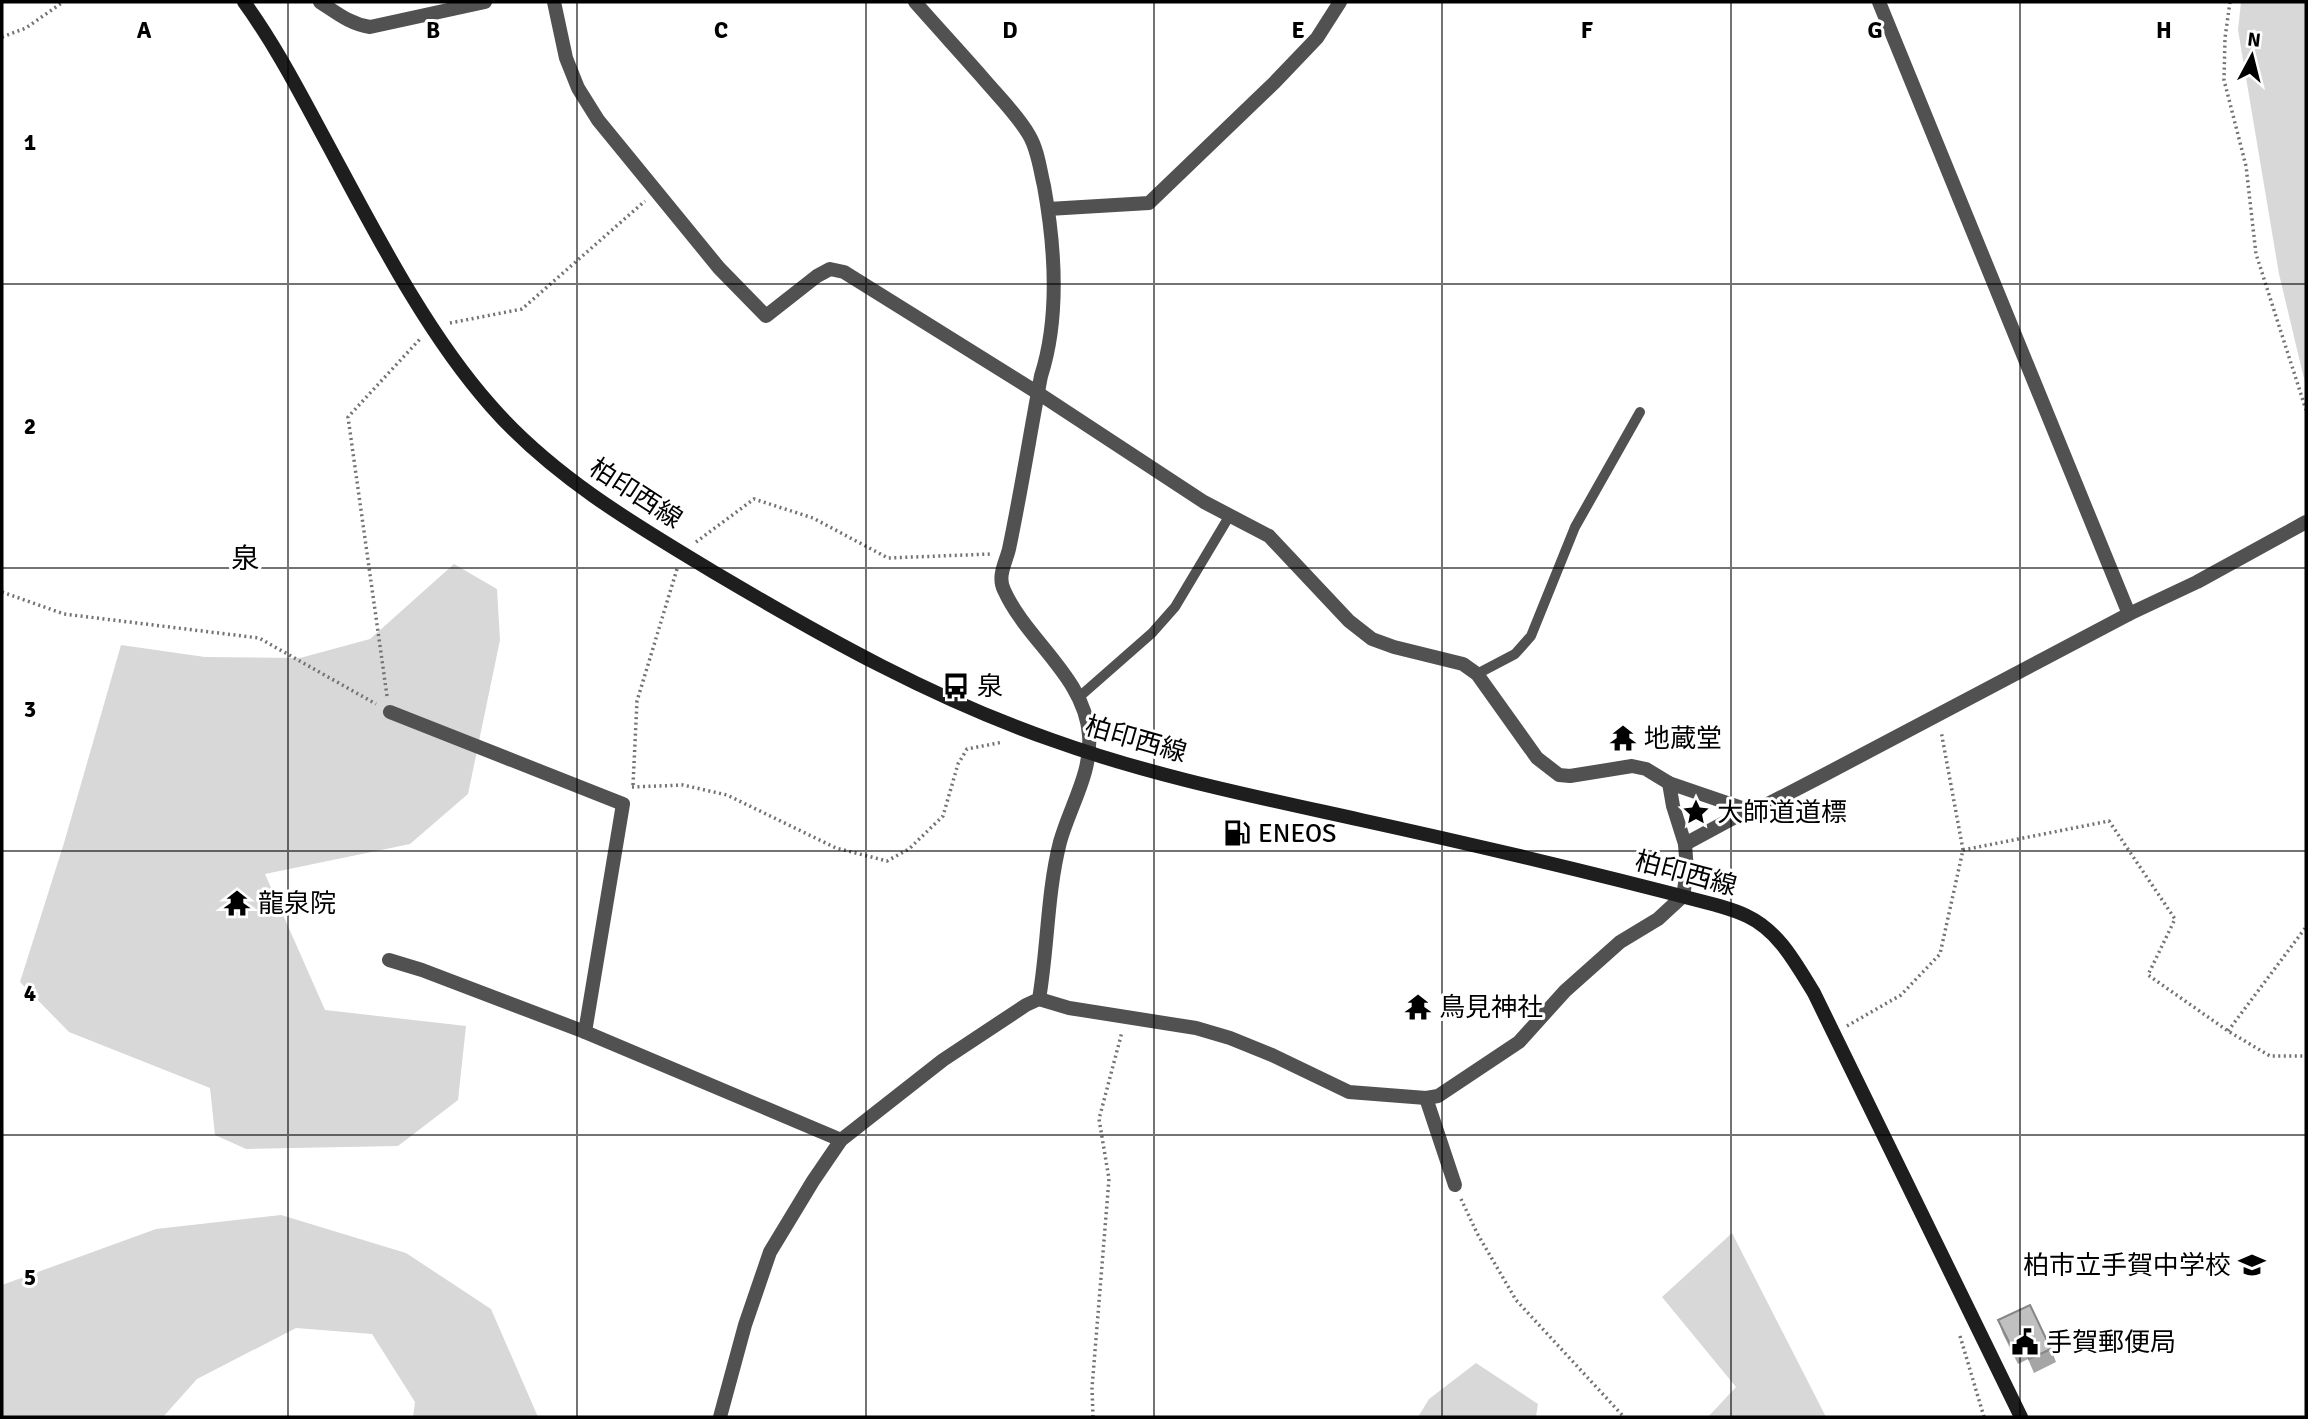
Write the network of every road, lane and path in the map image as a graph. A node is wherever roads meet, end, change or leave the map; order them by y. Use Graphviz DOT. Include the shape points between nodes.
graph roads {
  1 [pos="63,2"];
  2 [pos="244,2"];
  3 [pos="320,2"];
  4 [pos="485,2"];
  5 [pos="554,2"];
  6 [pos="915,2"];
  7 [pos="1340,2"];
  8 [pos="1879,2"];
  9 [pos="2230,2"];
  10 [pos="2,37"];
  11 [pos="655,192"];
  12 [pos="1048,209"];
  13 [pos="432,326"];
  14 [pos="1038,393"];
  15 [pos="2306,410"];
  16 [pos="1640,412"];
  17 [pos="1230,515"];
  18 [pos="2306,522"];
  19 [pos="682,552"];
  20 [pos="1008,553"];
  21 [pos="2,592"];
  22 [pos="2129,614"];
  23 [pos="1476,674"];
  24 [pos="1079,698"];
  25 [pos="390,712"];
  26 [pos="1938,714"];
  27 [pos="1016,727"];
  28 [pos="1089,752"];
  29 [pos="1669,783"];
  30 [pos="633,785"];
  31 [pos="623,804"];
  32 [pos="1748,810"];
  33 [pos="1685,844"];
  34 [pos="1963,850"];
  35 [pos="1683,896"];
  36 [pos="2306,927"];
  37 [pos="389,960"];
  38 [pos="1039,999"];
  39 [pos="1126,1016"];
  40 [pos="2228,1031"];
  41 [pos="585,1032"];
  42 [pos="1833,1034"];
  43 [pos="2306,1056"];
  44 [pos="1426,1098"];
  45 [pos="841,1140"];
  46 [pos="1455,1185"];
  47 [pos="1965,1304"];
  48 [pos="720,1417"];
  49 [pos="1093,1417"];
  50 [pos="1624,1417"];
  51 [pos="1984,1417"];
  52 [pos="2021,1417"];
  1 -- 10 [label="path" via="26,28"];
  2 -- 13 [label="main road, 柏印西線"];
  3 -- 4 [label="street" via="345,19 370,27"];
  5 -- 11 [label="street" via="578,88"];
  6 -- 12 [label="street" via="1004,101 1030,137"];
  7 -- 12 [label="street" via="1317,38 1275,82 1149,202"];
  8 -- 22 [label="street"];
  9 -- 15 [label="path" via="2224,80 2246,166 2256,254"];
  11 -- 13 [label="path" via="522,309"];
  11 -- 14 [label="street" via="766,316 817,276 830,269 844,272"];
  12 -- 14 [label="street" via="1053,311"];
  13 -- 19 [label="main road, 柏印西線" via="461,371 525,441 573,482"];
  13 -- 25 [label="path" via="348,417"];
  14 -- 17 [label="street"];
  14 -- 20 [label="street"];
  16 -- 23 [label="lane" via="1575,527 1531,636 1515,653"];
  17 -- 23 [label="street" via="1269,536 1349,621 1372,639 1463,664"];
  17 -- 24 [label="lane" via="1175,607"];
  18 -- 22 [label="street"];
  19 -- 20 [label="path" via="754,499 813,518 888,558"];
  19 -- 27 [label="main road, 柏印西線" via="863,657"];
  19 -- 30 [label="path" via="637,701"];
  20 -- 24 [label="street" via="1001,575 1003,588"];
  21 -- 25 [label="path" via="64,614 259,638"];
  22 -- 26 [label="street"];
  23 -- 29 [label="street" via="1537,758 1559,775 1632,766"];
  24 -- 28 [label="street" via="1089,732"];
  25 -- 31 [label="street"];
  26 -- 32 [label="street" via="1764,806"];
  26 -- 34 [label="path"];
  27 -- 28 [label="main road, 柏印西線"];
  27 -- 30 [label="path" via="1006,741 967,749 943,816 909,849 887,861 836,848 727,795 683,785"];
  28 -- 35 [label="main road, 柏印西線" via="1231,791"];
  28 -- 38 [label="street" via="1060,841"];
  29 -- 32 [label="street"];
  29 -- 33 [label="street"];
  30 -- 31 [label="path"];
  31 -- 41 [label="street"];
  32 -- 33 [label="street"];
  33 -- 35 [label="street"];
  34 -- 40 [label="path" via="2109,821 2175,919 2148,975"];
  34 -- 42 [label="path" via="1940,954 1901,995"];
  35 -- 42 [label="main road, 柏印西線" via="1748,916 1772,933 1793,958"];
  35 -- 44 [label="street" via="1658,919 1620,942 1565,991 1519,1042 1457,1085"];
  36 -- 40 [label="path"];
  37 -- 41 [label="street"];
  38 -- 39 [label="street"];
  38 -- 45 [label="street" via="943,1060"];
  39 -- 44 [label="street" via="1230,1038 1349,1092"];
  39 -- 49 [label="path" via="1099,1119 1109,1179"];
  40 -- 43 [label="path" via="2270,1056"];
  41 -- 45 [label="street"];
  42 -- 47 [label="main road, 柏印西線"];
  44 -- 46 [label="street"];
  45 -- 48 [label="street" via="770,1252"];
  46 -- 50 [label="path" via="1516,1300"];
  47 -- 51 [label="path" via="1959,1330"];
  47 -- 52 [label="main road, 柏印西線"];
}
